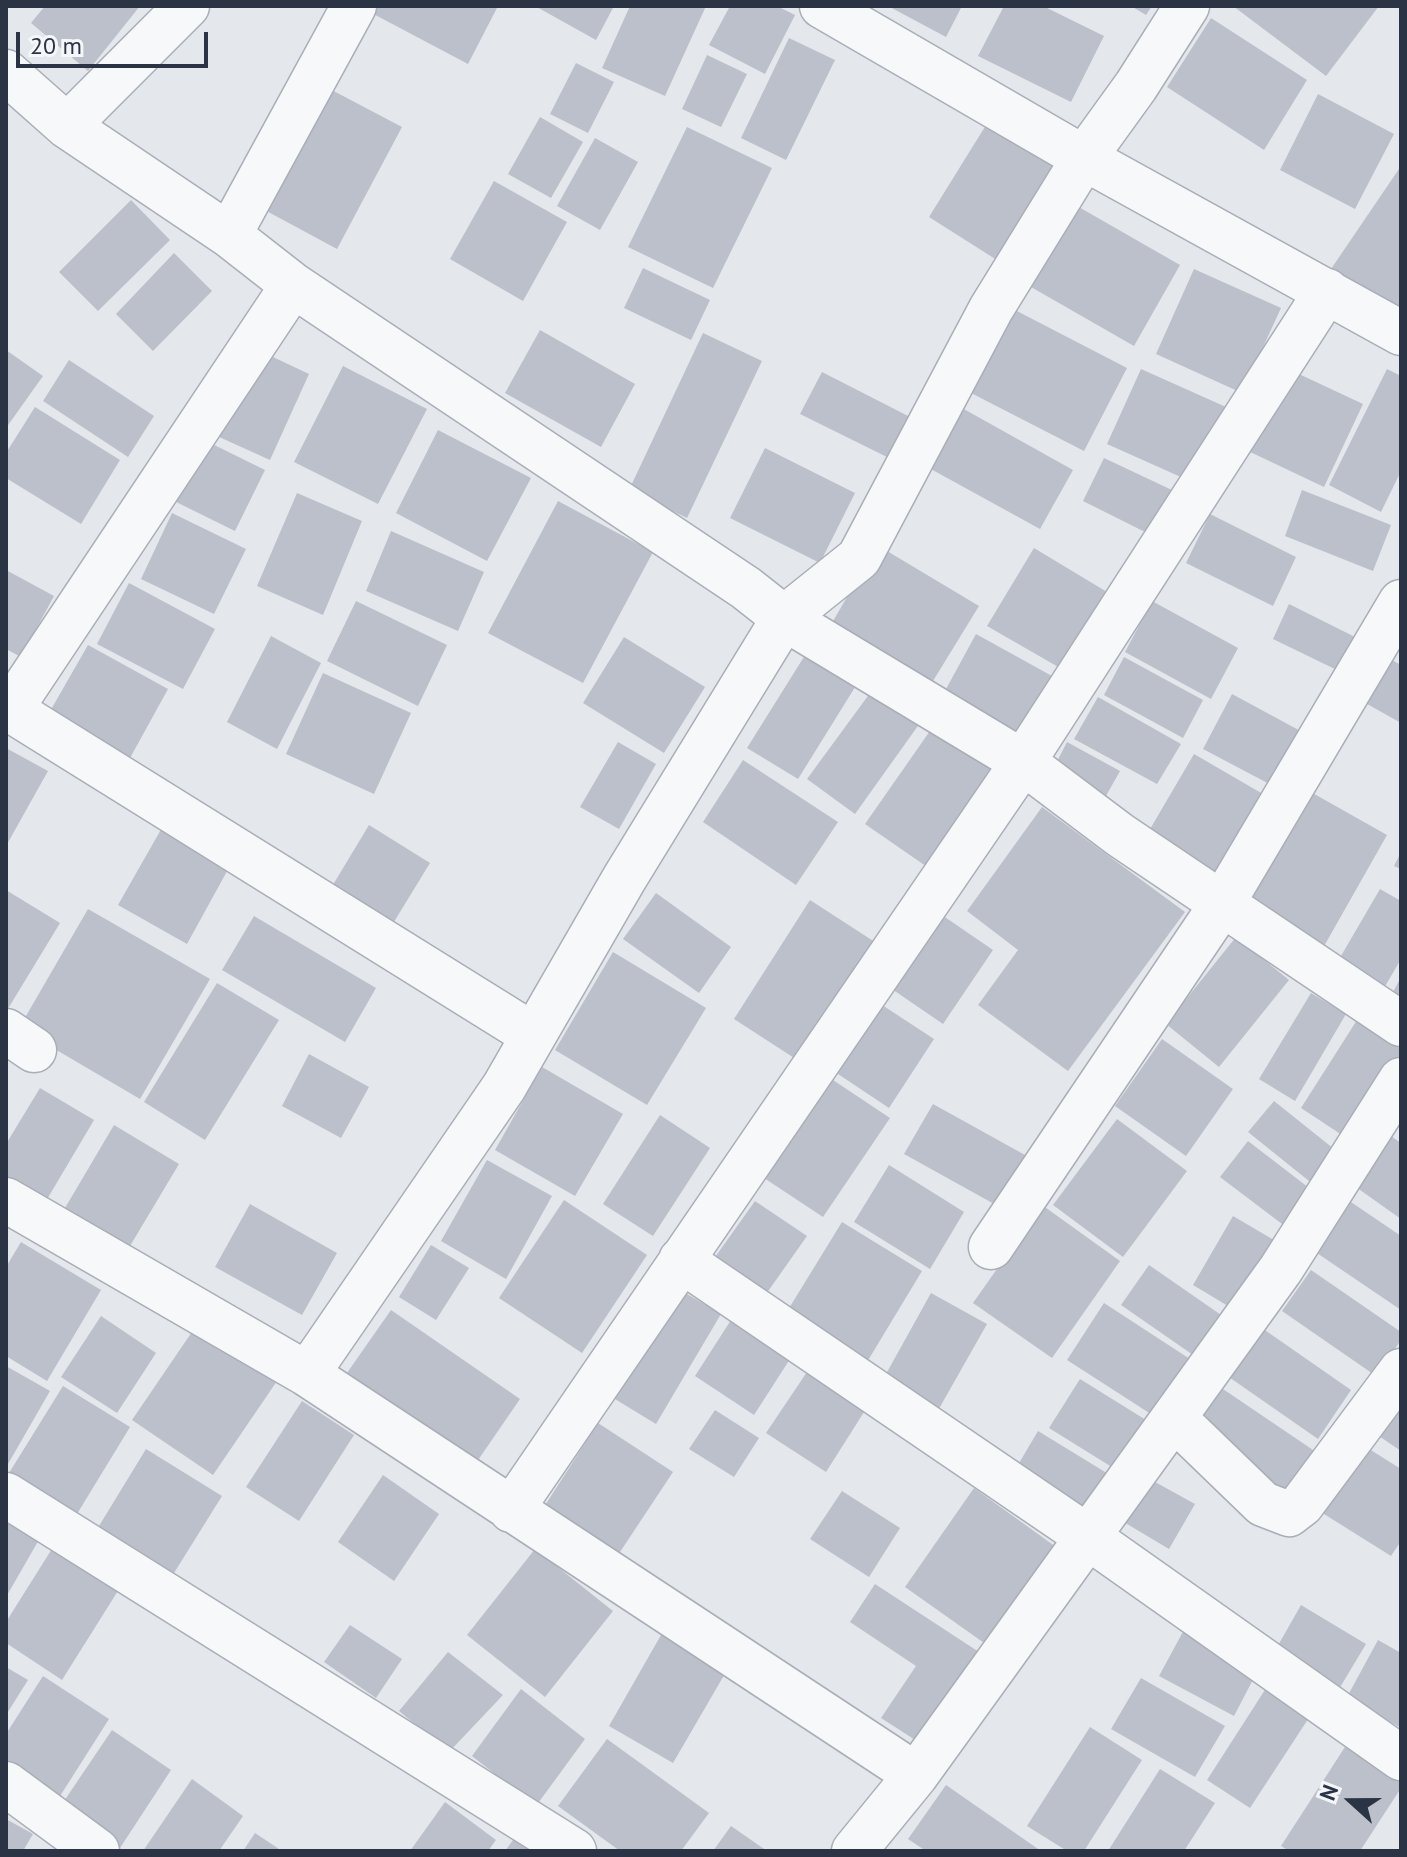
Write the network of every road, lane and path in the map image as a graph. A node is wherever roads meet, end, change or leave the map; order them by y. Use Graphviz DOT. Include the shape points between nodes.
graph roads {
  1 [pos="187,6"];
  2 [pos="354,6"];
  3 [pos="822,6"];
  4 [pos="1187,6"];
  5 [pos="6,72"];
  6 [pos="67,126"];
  7 [pos="1084,158"];
  8 [pos="229,235"];
  9 [pos="293,285"];
  10 [pos="1327,291"];
  11 [pos="1401,333"];
  12 [pos="1401,602"];
  13 [pos="784,618"];
  14 [pos="8,709"];
  15 [pos="1023,762"];
  16 [pos="1222,904"];
  17 [pos="1401,1024"];
  18 [pos="533,1035"];
  19 [pos="1401,1080"];
  20 [pos="6,1200"];
  21 [pos="991,1247"];
  22 [pos="681,1260"];
  23 [pos="1401,1371"];
  24 [pos="307,1374"];
  25 [pos="1174,1418"];
  26 [pos="6,1495"];
  27 [pos="511,1510"];
  28 [pos="1088,1537"];
  29 [pos="1401,1758"];
  30 [pos="916,1775"];
  31 [pos="6,1784"];
  32 [pos="97,1851"];
  33 [pos="574,1851"];
  34 [pos="854,1851"];
  1 -- 6 [label="street"];
  2 -- 8 [label="street"];
  3 -- 7 [label="street"];
  4 -- 7 [label="street"];
  5 -- 6 [label="street"];
  6 -- 8 [label="street"];
  7 -- 10 [label="street"];
  7 -- 13 [label="street" via="991,309 859,558"];
  8 -- 9 [label="street"];
  9 -- 13 [label="street"];
  9 -- 14 [label="street"];
  10 -- 11 [label="street"];
  10 -- 15 [label="street"];
  12 -- 16 [label="street"];
  13 -- 15 [label="street"];
  13 -- 18 [label="street"];
  14 -- 18 [label="street"];
  15 -- 16 [label="street"];
  15 -- 22 [label="street"];
  16 -- 17 [label="street"];
  16 -- 21 [label="street"];
  18 -- 24 [label="street" via="504,1087"];
  19 -- 25 [label="street" via="1281,1269"];
  20 -- 24 [label="street"];
  22 -- 27 [label="street"];
  22 -- 28 [label="street"];
  23 -- 25 [label="street" via="1302,1504 1289,1514 1263,1504"];
  24 -- 27 [label="street"];
  25 -- 28 [label="street"];
  26 -- 33 [label="street"];
  27 -- 30 [label="street"];
  28 -- 29 [label="street"];
  28 -- 30 [label="street"];
  30 -- 34 [label="street"];
  31 -- 32 [label="street"];
}
